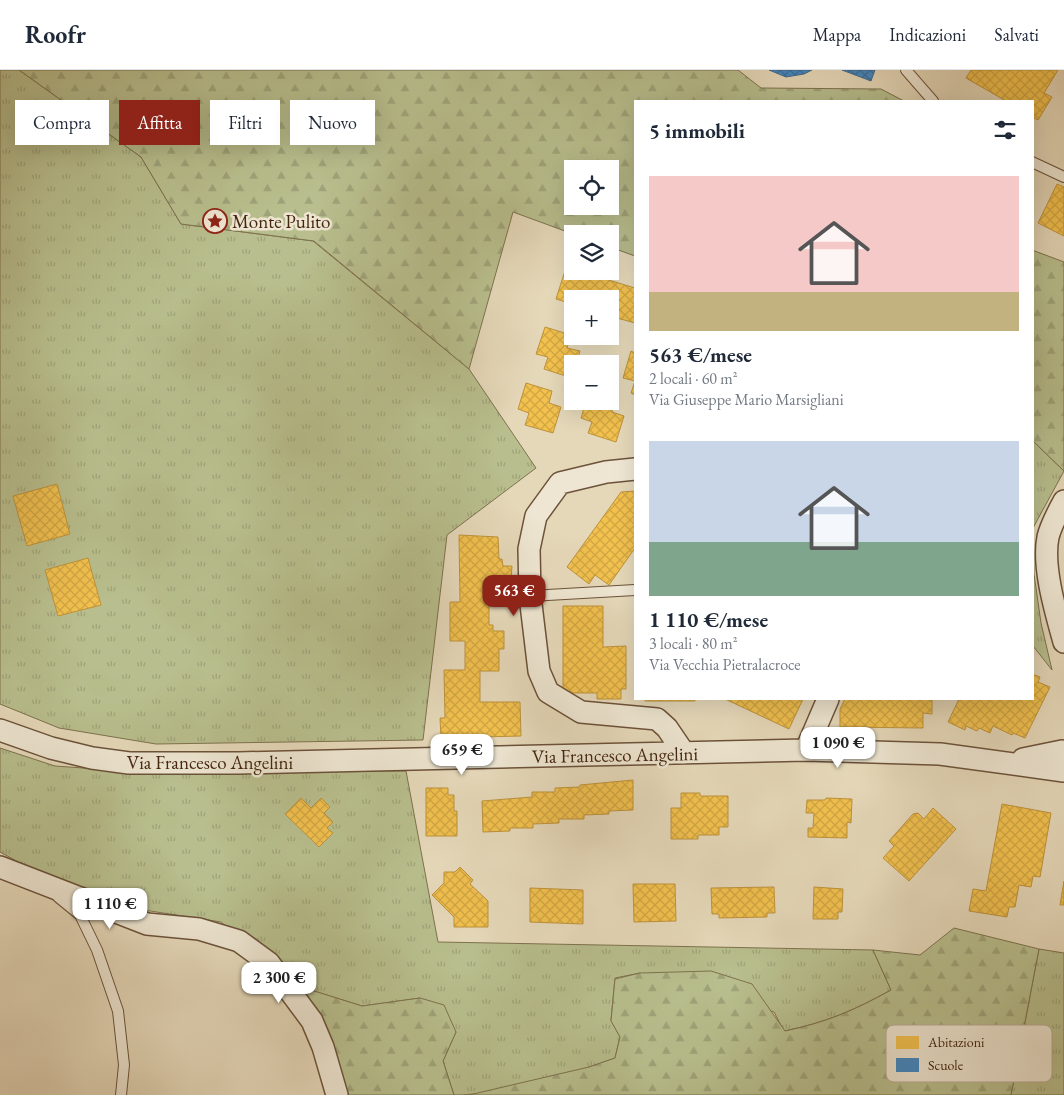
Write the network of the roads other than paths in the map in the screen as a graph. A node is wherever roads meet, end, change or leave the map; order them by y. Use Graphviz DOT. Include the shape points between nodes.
graph roads {
  1 [pos="906,70"];
  2 [pos="932,100"];
  3 [pos="1034,163"];
  4 [pos="1064,177"];
  5 [pos="634,470"];
  6 [pos="1064,501"];
  7 [pos="634,590"];
  8 [pos="530,596"];
  9 [pos="1064,642"];
  10 [pos="828,700"];
  11 [pos="0,730"];
  12 [pos="806,750"];
  13 [pos="684,753"];
  14 [pos="1064,759"];
  15 [pos="0,867"];
  16 [pos="32,880"];
  17 [pos="121,1095"];
  18 [pos="337,1095"];
  1 -- 2 [label="lane"];
  3 -- 4 [label="lane"];
  5 -- 8 [label="street" via="606,472 560,483 536,516 528,549"];
  6 -- 9 [label="street" via="1048,538 1048,562"];
  7 -- 8 [label="lane"];
  8 -- 13 [label="street" via="539,671 548,692 580,712 656,719 667,728"];
  10 -- 12 [label="street"];
  11 -- 13 [label="street, Via Francesco Angelini" via="51,748 129,763"];
  12 -- 13 [label="street, Via Francesco Angelini"];
  12 -- 14 [label="street, Via Francesco Angelini" via="909,752 993,761"];
  15 -- 16 [label="street"];
  16 -- 17 [label="lane" via="80,915 97,950 118,1011 124,1064"];
  16 -- 18 [label="street" via="147,924 199,928 239,941 270,963 312,1021"];
}
